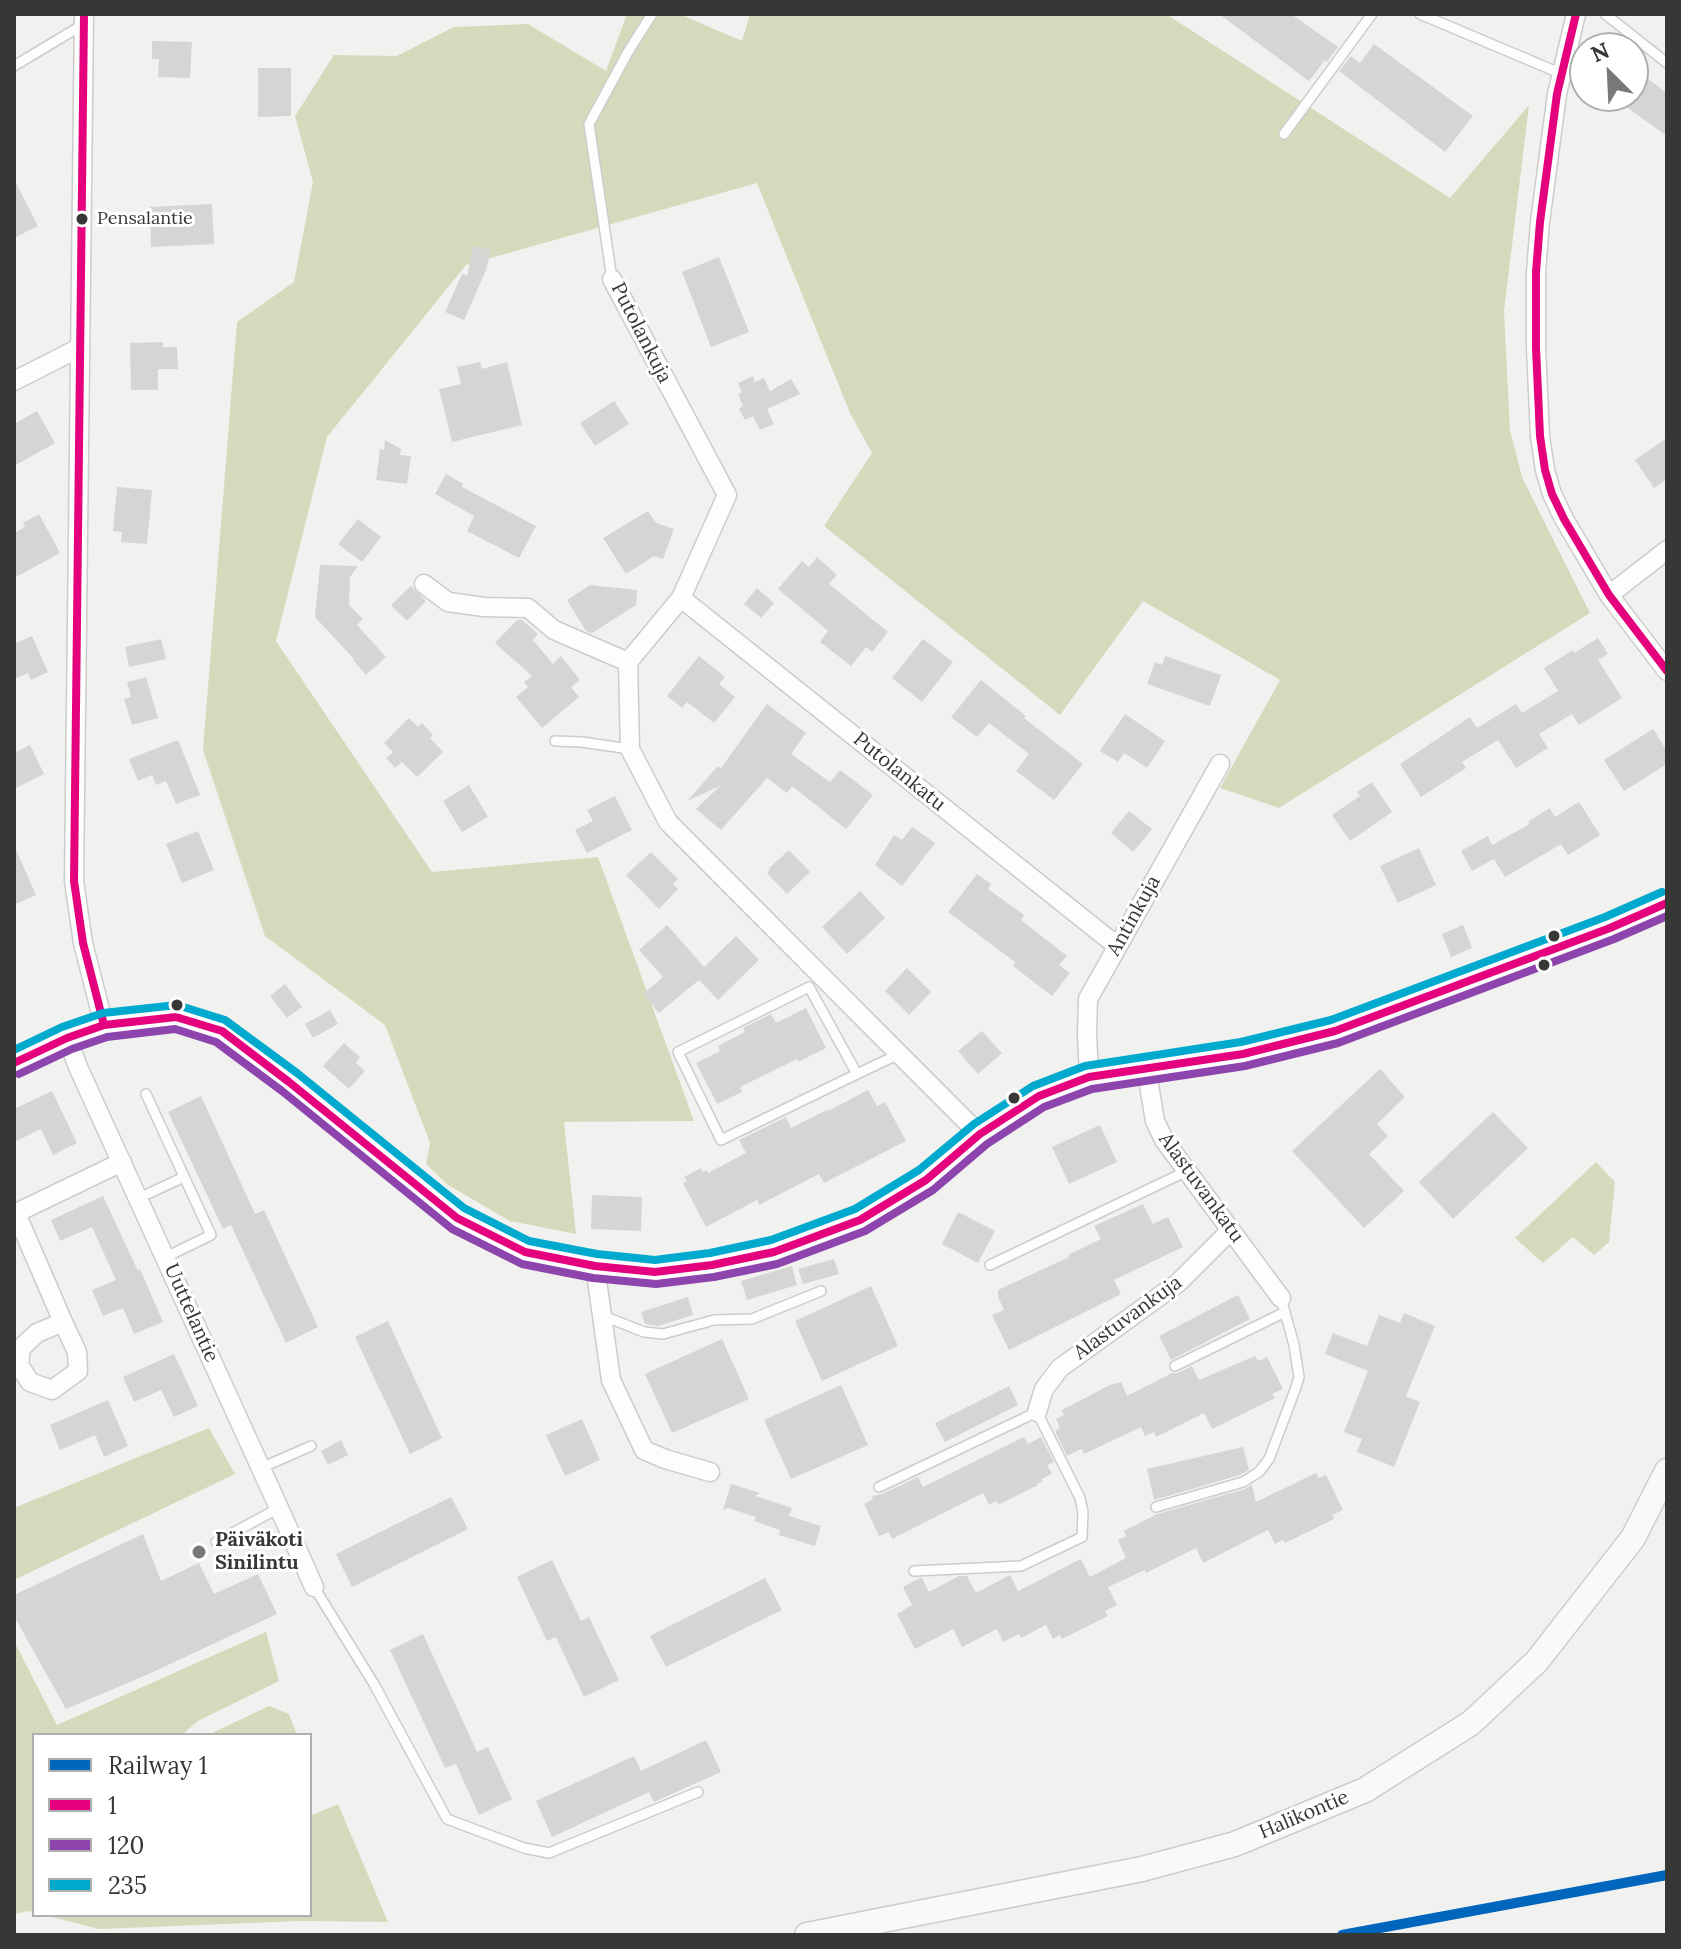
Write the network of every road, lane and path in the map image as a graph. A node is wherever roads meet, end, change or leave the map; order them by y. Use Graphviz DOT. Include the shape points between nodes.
graph roads {
  1 [pos="652,14"];
  2 [pos="1372,14"];
  3 [pos="1420,14"];
  4 [pos="1576,14"];
  5 [pos="1605,14"];
  6 [pos="84,19"];
  7 [pos="1667,63"];
  8 [pos="14,66"];
  9 [pos="1562,74"];
  10 [pos="1284,134"];
  11 [pos="612,279"];
  12 [pos="79,348"];
  13 [pos="14,381"];
  14 [pos="1667,550"];
  15 [pos="424,584"];
  16 [pos="1609,595"];
  17 [pos="681,598"];
  18 [pos="628,662"];
  19 [pos="1667,671"];
  20 [pos="555,741"];
  21 [pos="630,749"];
  22 [pos="1220,764"];
  23 [pos="1667,903"];
  24 [pos="1117,946"];
  25 [pos="104,1025"];
  26 [pos="67,1038"];
  27 [pos="899,1054"];
  28 [pos="14,1063"];
  29 [pos="1146,1067"];
  30 [pos="857,1074"];
  31 [pos="1089,1077"];
  32 [pos="146,1094"];
  33 [pos="980,1134"];
  34 [pos="122,1162"];
  35 [pos="1187,1171"];
  36 [pos="184,1177"];
  37 [pos="139,1198"];
  38 [pos="15,1214"];
  39 [pos="1231,1230"];
  40 [pos="166,1257"];
  41 [pos="990,1265"];
  42 [pos="595,1266"];
  43 [pos="821,1291"];
  44 [pos="1283,1305"];
  45 [pos="601,1315"];
  46 [pos="63,1322"];
  47 [pos="1175,1366"];
  48 [pos="1037,1412"];
  49 [pos="311,1446"];
  50 [pos="261,1468"];
  51 [pos="1667,1471"];
  52 [pos="710,1472"];
  53 [pos="879,1487"];
  54 [pos="1156,1507"];
  55 [pos="279,1508"];
  56 [pos="216,1542"];
  57 [pos="914,1571"];
  58 [pos="314,1587"];
  59 [pos="698,1792"];
  60 [pos="807,1935"];
  1 -- 11 [label="lane, Putolankuja" via="589,124"];
  2 -- 10 [label="lane"];
  3 -- 9 [label="lane"];
  4 -- 9 [label="street"];
  5 -- 7 [label="lane"];
  6 -- 8 [label="lane"];
  6 -- 12 [label="street"];
  9 -- 16 [label="street" via="1536,272 1540,436 1552,494"];
  11 -- 17 [label="street, Putolankuja" via="727,495"];
  12 -- 13 [label="street"];
  12 -- 25 [label="street" via="74,881"];
  14 -- 16 [label="street"];
  15 -- 18 [label="street" via="448,602 528,608 554,630"];
  16 -- 19 [label="street"];
  17 -- 18 [label="street"];
  17 -- 24 [label="street, Putolankatu"];
  18 -- 21 [label="street"];
  20 -- 21 [label="lane"];
  21 -- 27 [label="street" via="668,822"];
  22 -- 24 [label="street, Antinkuja"];
  23 -- 29 [label="street" via="1335,1031 1243,1054"];
  24 -- 31 [label="street, Antinkuja" via="1088,999"];
  25 -- 26 [label="street"];
  25 -- 42 [label="street" via="176,1017 222,1031 457,1218 525,1252"];
  26 -- 28 [label="street"];
  26 -- 34 [label="street, Uuttelantie"];
  27 -- 30 [label="lane"];
  27 -- 33 [label="street"];
  29 -- 31 [label="street"];
  29 -- 35 [label="street, Alastuvankatu" via="1155,1121"];
  30 -- 30 [label="lane" via="721,1140 678,1052 809,987"];
  31 -- 33 [label="street" via="1039,1096"];
  32 -- 36 [label="lane"];
  33 -- 42 [label="street" via="926,1180 860,1220 774,1252 655,1272"];
  34 -- 37 [label="street, Uuttelantie"];
  34 -- 38 [label="street"];
  35 -- 39 [label="street, Alastuvankatu"];
  35 -- 41 [label="lane"];
  36 -- 37 [label="lane"];
  36 -- 40 [label="lane" via="211,1235"];
  37 -- 40 [label="street, Uuttelantie"];
  38 -- 46 [label="street"];
  39 -- 44 [label="street, Alastuvankatu"];
  39 -- 48 [label="street, Alastuvankuja" via="1178,1283 1060,1368 1044,1389"];
  40 -- 50 [label="street, Uuttelantie"];
  42 -- 45 [label="street"];
  43 -- 45 [label="lane" via="752,1319 714,1320 663,1334"];
  44 -- 47 [label="lane"];
  44 -- 54 [label="lane" via="1299,1377 1264,1466 1243,1482"];
  45 -- 52 [label="street" via="611,1380 644,1450"];
  48 -- 53 [label="lane"];
  48 -- 57 [label="lane" via="1080,1498 1082,1537 1021,1566"];
  49 -- 50 [label="lane"];
  50 -- 55 [label="street, Uuttelantie"];
  51 -- 60 [label="main road, Halikontie" via="1633,1538 1537,1661 1471,1723 1365,1790 1235,1844 1142,1869"];
  55 -- 56 [label="lane"];
  55 -- 58 [label="street, Uuttelantie"];
  58 -- 59 [label="lane" via="447,1819 549,1853"];
}
